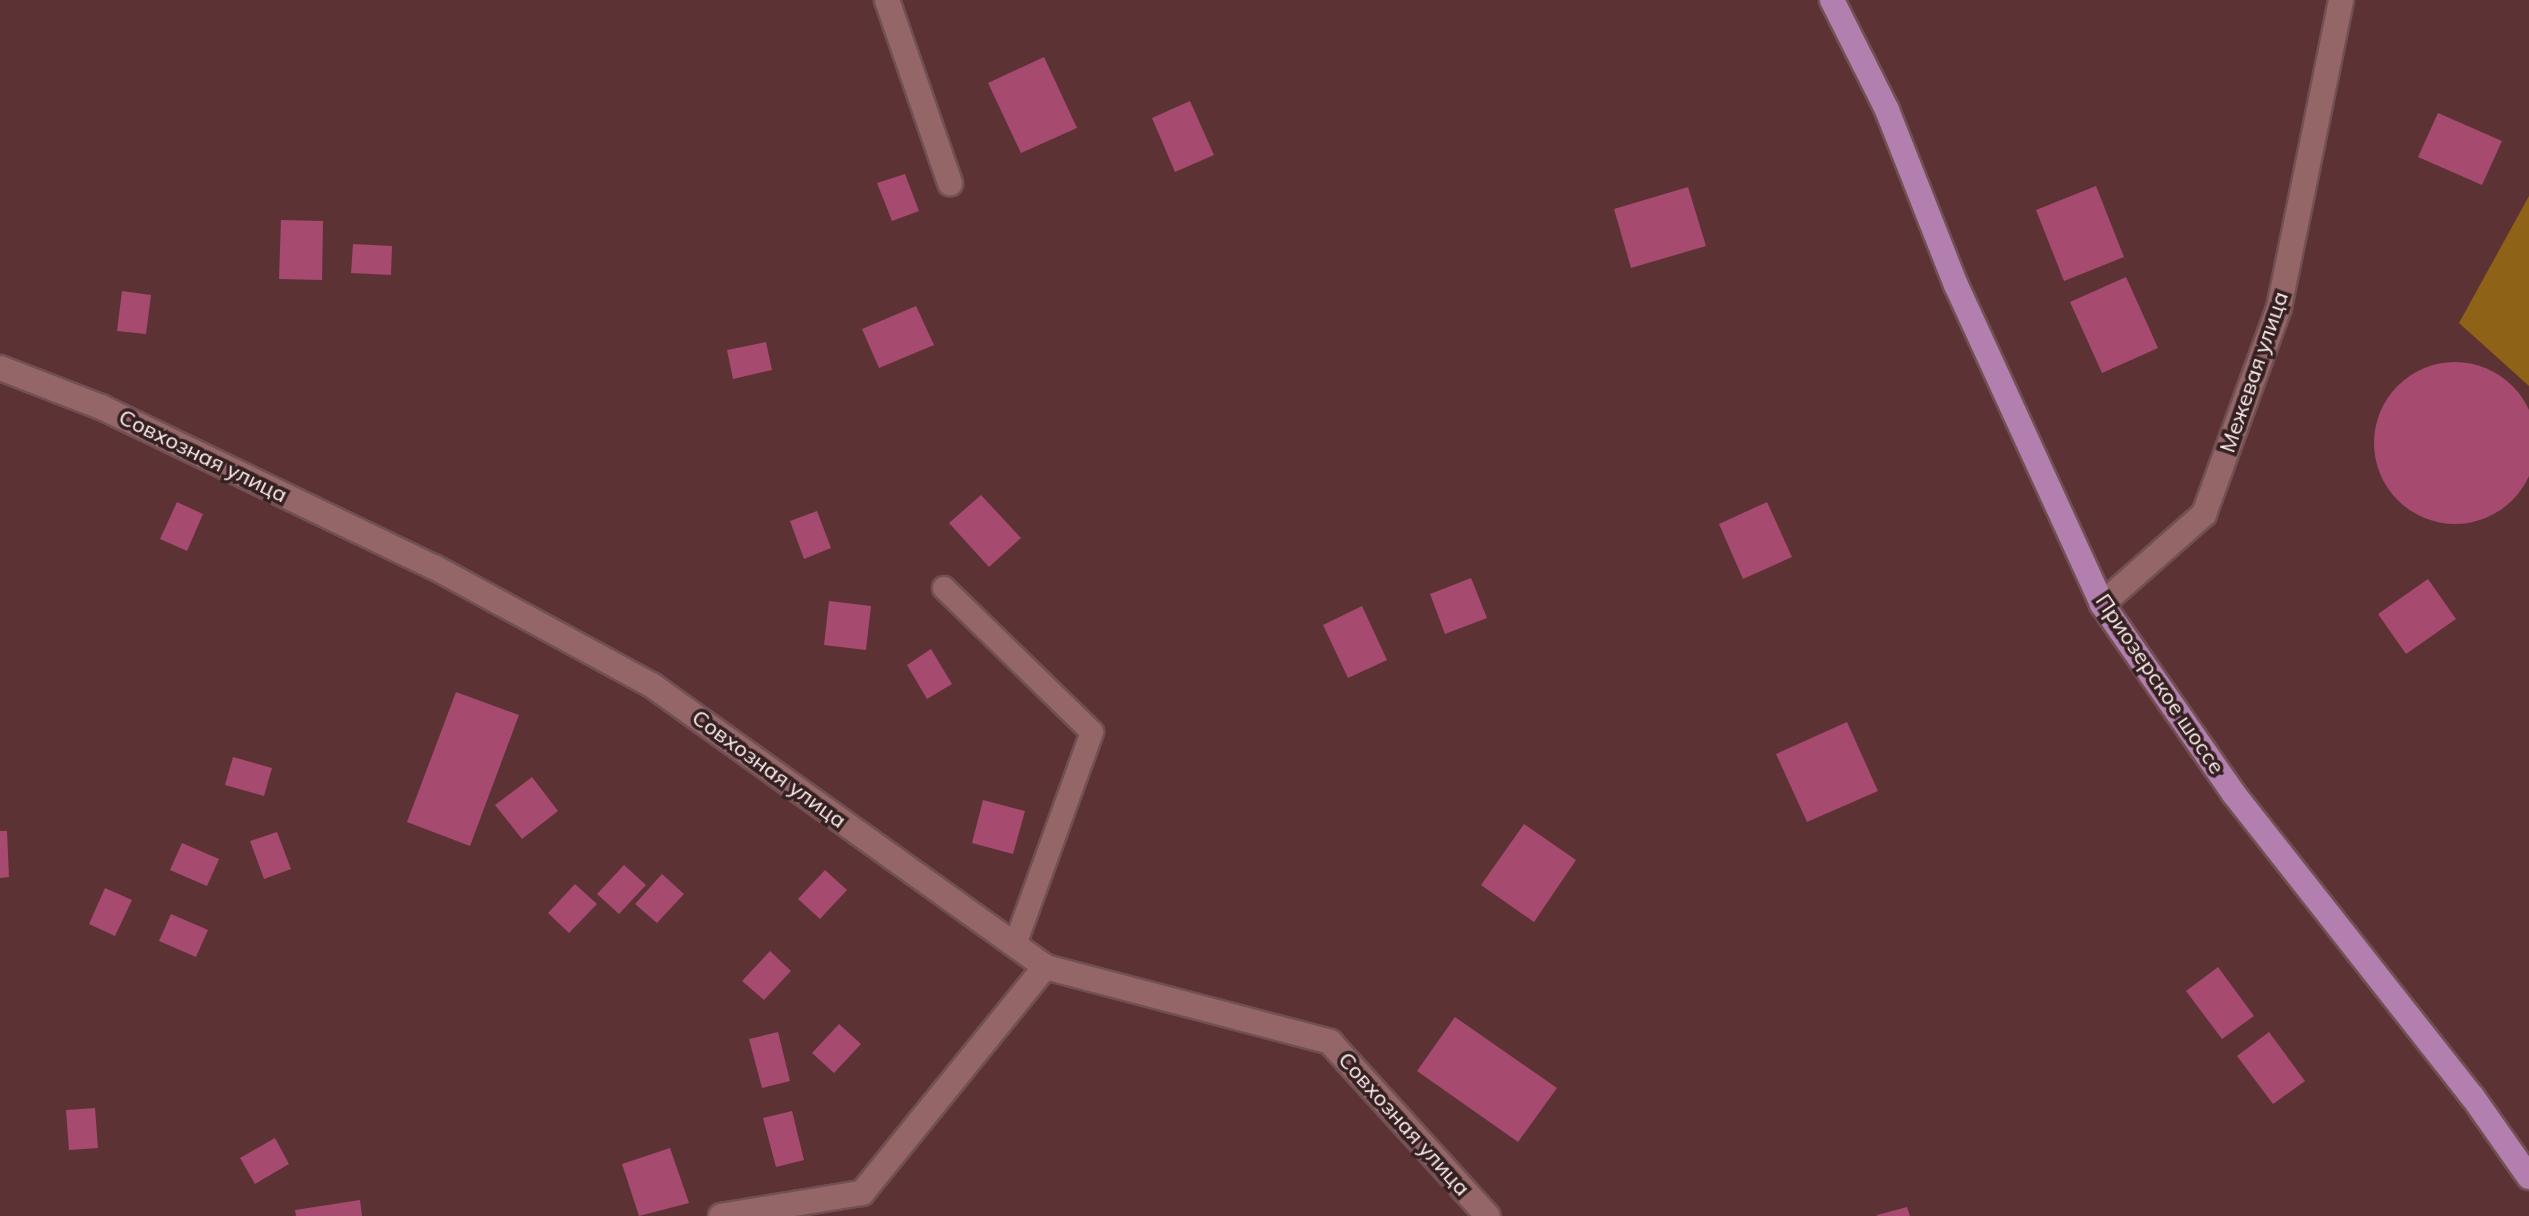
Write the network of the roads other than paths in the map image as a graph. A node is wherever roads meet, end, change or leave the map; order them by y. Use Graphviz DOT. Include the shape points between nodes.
graph roads {
  1 [pos="887,0"];
  2 [pos="1832,0"];
  3 [pos="2341,0"];
  4 [pos="950,183"];
  5 [pos="0,368"];
  6 [pos="944,588"];
  7 [pos="2102,604"];
  8 [pos="1015,945"];
  9 [pos="1045,967"];
  10 [pos="2529,1177"];
  11 [pos="721,1216"];
  12 [pos="1488,1216"];
  1 -- 4 [label="street"];
  2 -- 7 [label="main road, Приозерское шоссе" via="1887,110 1956,285"];
  3 -- 7 [label="street, Межевая улица" via="2279,308 2204,514"];
  5 -- 8 [label="street, Совхозная улица" via="101,407 420,560 653,686"];
  6 -- 8 [label="lane" via="1092,732"];
  7 -- 10 [label="main road, Приозерское шоссе" via="2234,794 2472,1096"];
  8 -- 9 [label="street, Совхозная улица"];
  9 -- 11 [label="street" via="862,1193"];
  9 -- 12 [label="street, Совхозная улица" via="1330,1042"];
}
